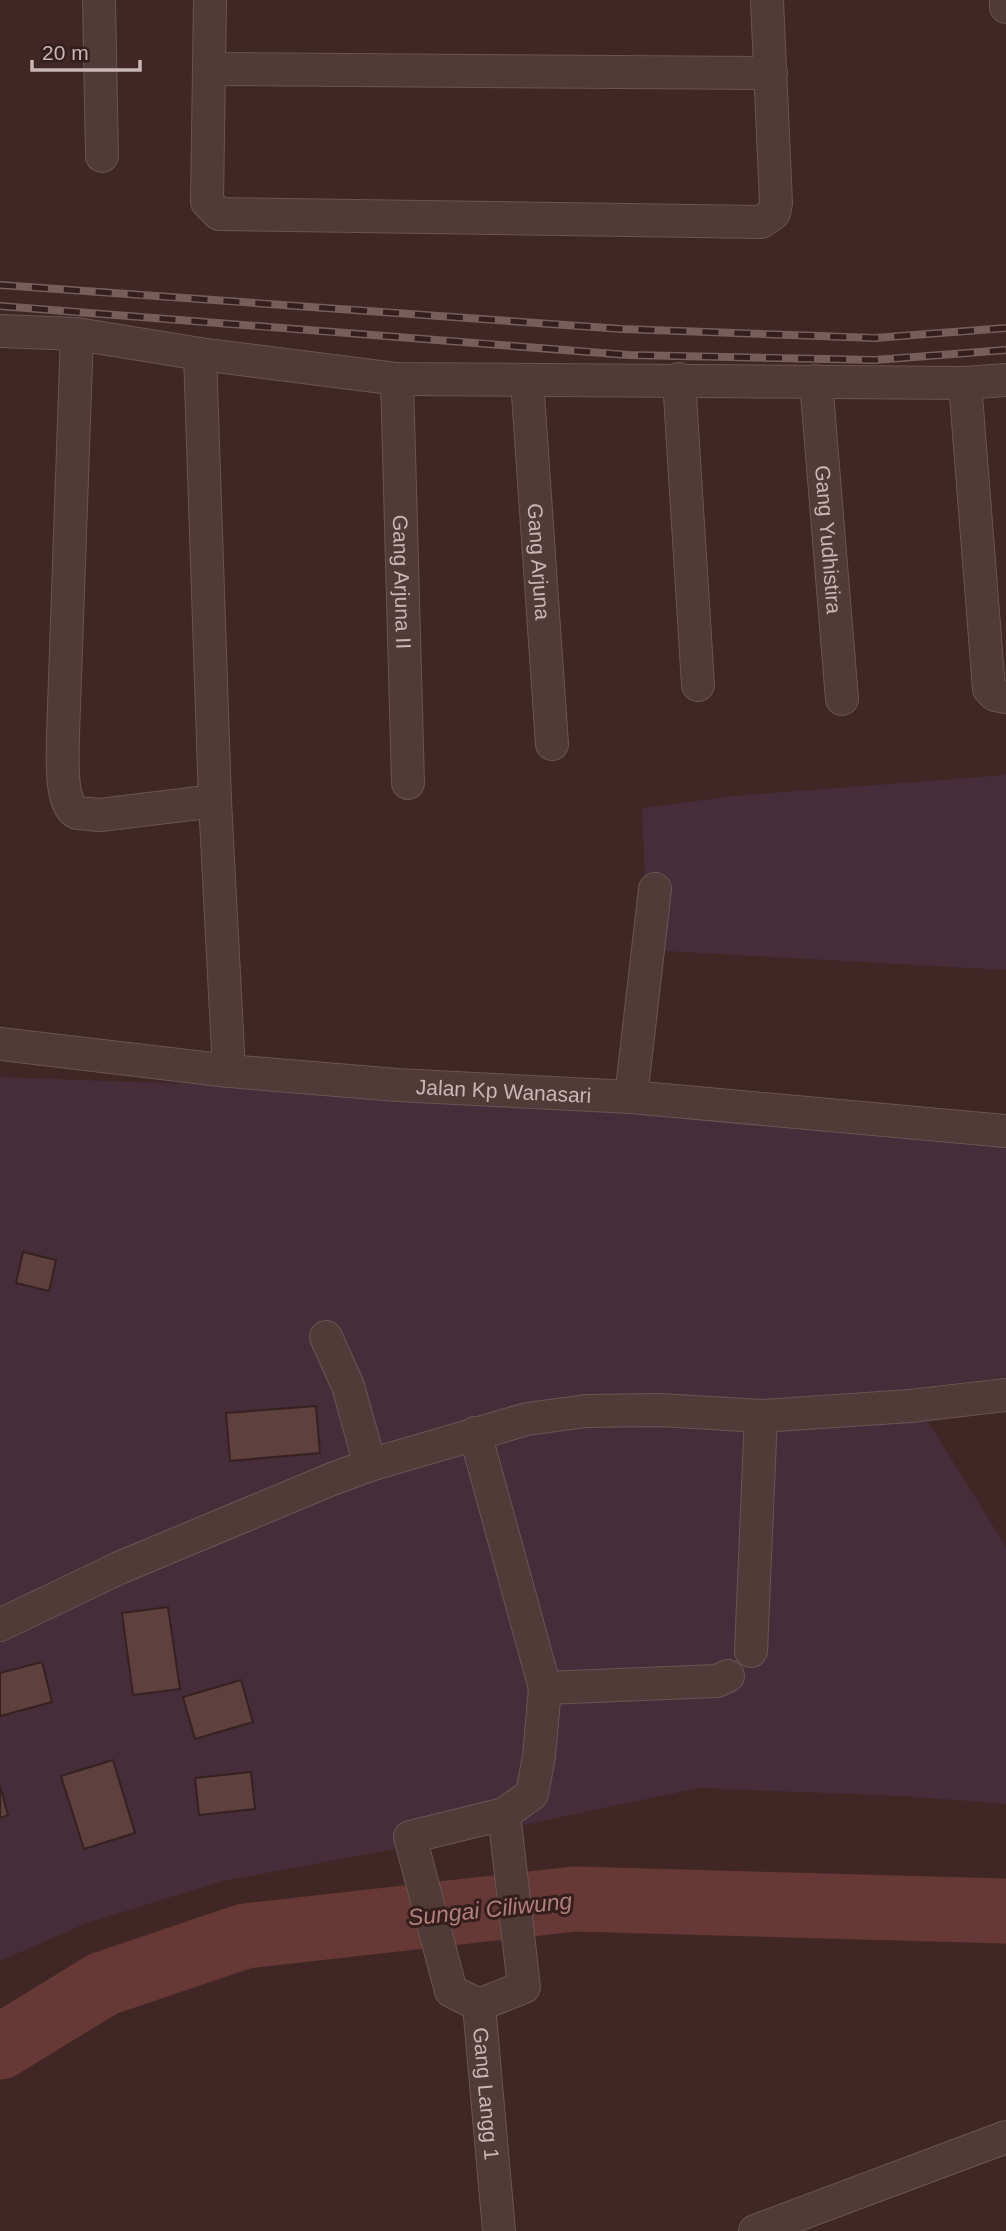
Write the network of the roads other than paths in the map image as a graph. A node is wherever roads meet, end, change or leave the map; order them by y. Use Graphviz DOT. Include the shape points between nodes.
graph roads {
  1 [pos="99,0"];
  2 [pos="210,0"];
  3 [pos="767,0"];
  4 [pos="1006,0"];
  5 [pos="1006,7"];
  6 [pos="209,69"];
  7 [pos="771,73"];
  8 [pos="102,156"];
  9 [pos="0,331"];
  10 [pos="77,334"];
  11 [pos="200,354"];
  12 [pos="397,379"];
  13 [pos="680,379"];
  14 [pos="527,380"];
  15 [pos="1006,380"];
  16 [pos="816,381"];
  17 [pos="965,383"];
  18 [pos="698,685"];
  19 [pos="1006,696"];
  20 [pos="842,699"];
  21 [pos="552,744"];
  22 [pos="408,783"];
  23 [pos="215,801"];
  24 [pos="655,890"];
  25 [pos="0,1044"];
  26 [pos="229,1071"];
  27 [pos="631,1097"];
  28 [pos="1006,1131"];
  29 [pos="326,1337"];
  30 [pos="1006,1395"];
  31 [pos="761,1416"];
  32 [pos="475,1433"];
  33 [pos="370,1465"];
  34 [pos="0,1625"];
  35 [pos="751,1651"];
  36 [pos="728,1676"];
  37 [pos="545,1688"];
  38 [pos="504,1814"];
  39 [pos="479,2005"];
  40 [pos="1006,2137"];
  41 [pos="499,2231"];
  42 [pos="755,2231"];
  1 -- 8 [label="street"];
  2 -- 6 [label="street"];
  3 -- 7 [label="street"];
  4 -- 5 [label="street"];
  6 -- 7 [label="street"];
  6 -- 7 [label="street" via="207,202 219,214 761,222 774,213 776,203"];
  9 -- 10 [label="street"];
  10 -- 11 [label="street"];
  10 -- 23 [label="street" via="63,735 68,804 77,813 100,815"];
  11 -- 12 [label="street"];
  11 -- 23 [label="street"];
  12 -- 14 [label="street"];
  12 -- 22 [label="street, Gang Arjuna II"];
  13 -- 14 [label="street"];
  13 -- 16 [label="street"];
  13 -- 18 [label="street"];
  14 -- 21 [label="street, Gang Arjuna"];
  15 -- 17 [label="street"];
  16 -- 17 [label="street"];
  16 -- 20 [label="street, Gang Yudhistira"];
  17 -- 19 [label="street" via="989,689"];
  23 -- 26 [label="street"];
  24 -- 27 [label="street"];
  25 -- 26 [label="street, Jalan Kp Wanasari"];
  26 -- 27 [label="street, Jalan Kp Wanasari"];
  27 -- 28 [label="street, Jalan Kp Wanasari"];
  29 -- 33 [label="street" via="348,1386"];
  30 -- 31 [label="street"];
  31 -- 32 [label="street" via="660,1410 586,1412 527,1419"];
  31 -- 35 [label="street"];
  32 -- 33 [label="street"];
  32 -- 37 [label="street"];
  33 -- 34 [label="street" via="143,1557"];
  36 -- 37 [label="street" via="717,1681"];
  37 -- 38 [label="street" via="532,1794"];
  38 -- 39 [label="street, Gang Langg 1" via="524,1987"];
  38 -- 39 [label="street" via="410,1838 451,1991"];
  39 -- 41 [label="street, Gang Langg 1"];
  40 -- 42 [label="street"];
}
